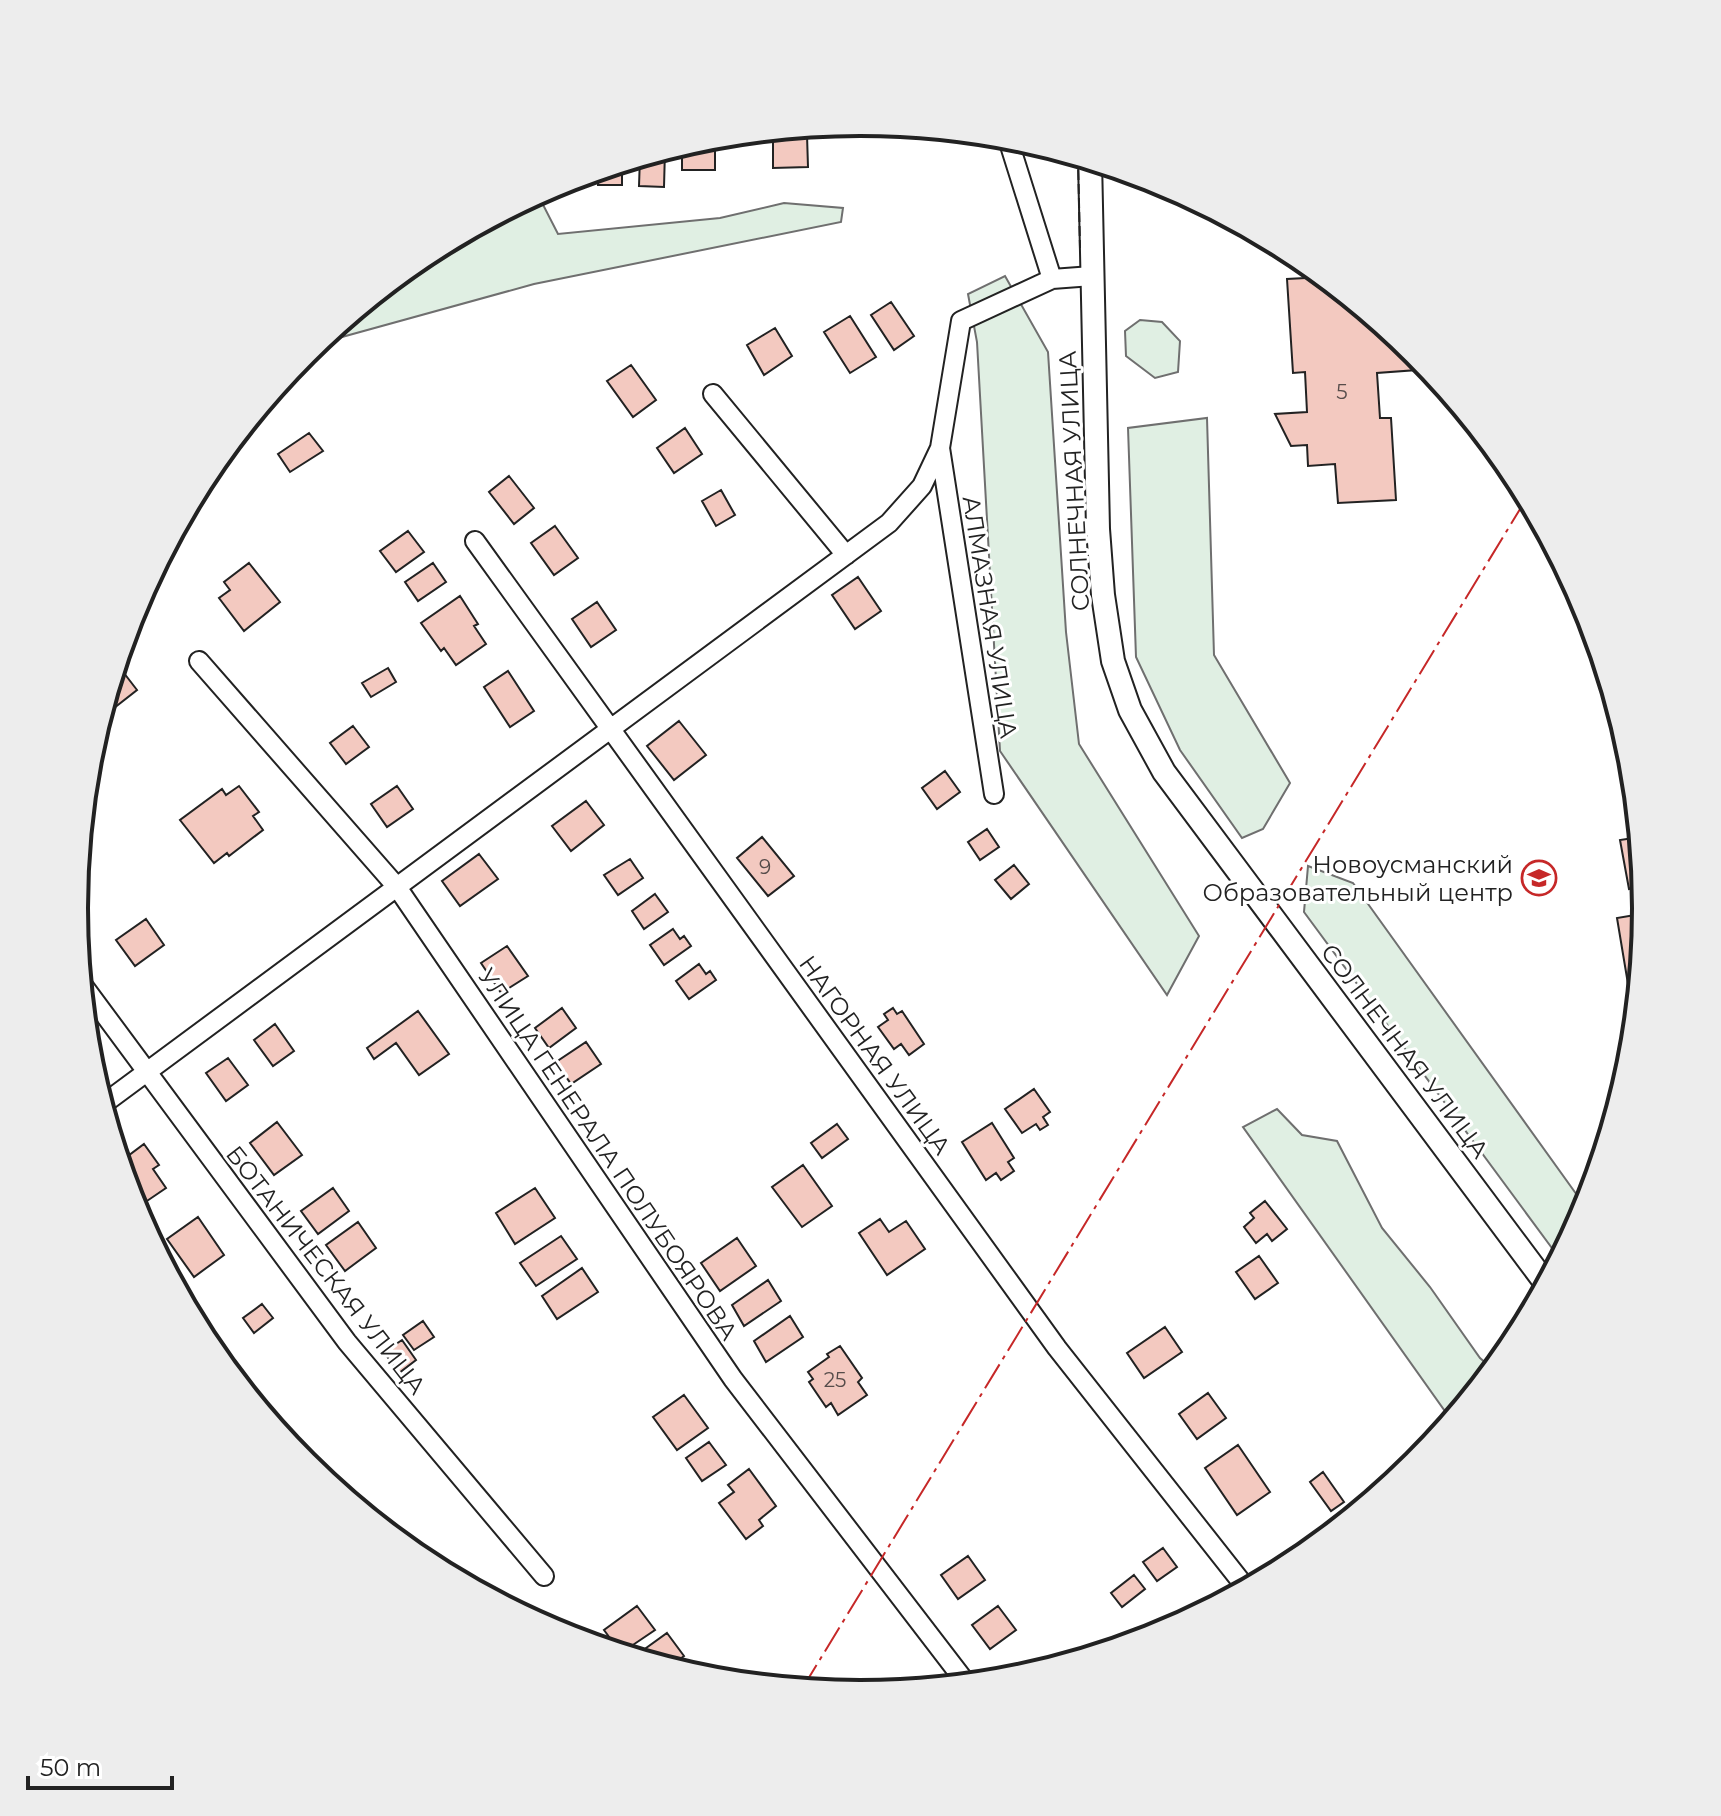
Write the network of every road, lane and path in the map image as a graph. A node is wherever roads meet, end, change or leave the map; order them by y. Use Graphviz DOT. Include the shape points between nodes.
graph roads {
  1 [pos="1011,150"];
  2 [pos="1090,171"];
  3 [pos="1092,276"];
  4 [pos="1052,279"];
  5 [pos="713,394"];
  6 [pos="940,448"];
  7 [pos="475,541"];
  8 [pos="846,555"];
  9 [pos="199,661"];
  10 [pos="611,729"];
  11 [pos="994,794"];
  12 [pos="397,887"];
  13 [pos="94,1001"];
  14 [pos="146,1072"];
  15 [pos="112,1098"];
  16 [pos="1540,1275"];
  17 [pos="544,1576"];
  18 [pos="1240,1581"];
  19 [pos="959,1674"];
  1 -- 4 [label="street"];
  2 -- 3 [label="street, СОЛНЕЧНАЯ УЛИЦА"];
  3 -- 4 [label="street"];
  3 -- 16 [label="street, СОЛНЕЧНАЯ УЛИЦА" via="1103,595 1113,661 1130,710 1164,772"];
  4 -- 6 [label="street" via="961,321"];
  5 -- 8 [label="street"];
  6 -- 8 [label="street" via="922,486 889,523"];
  6 -- 11 [label="street, АЛМАЗНАЯ УЛИЦА"];
  7 -- 10 [label="street, НАГОРНАЯ УЛИЦА"];
  8 -- 10 [label="street"];
  9 -- 12 [label="street, УЛИЦА ГЕНЕРАЛА ПОЛУБОЯРОВА"];
  10 -- 12 [label="street"];
  10 -- 18 [label="street, НАГОРНАЯ УЛИЦА" via="1057,1348"];
  12 -- 14 [label="street"];
  12 -- 19 [label="street, УЛИЦА ГЕНЕРАЛА ПОЛУБОЯРОВА" via="733,1379"];
  13 -- 14 [label="street, БОТАНИЧЕСКАЯ УЛИЦА"];
  14 -- 15 [label="street"];
  14 -- 17 [label="street, БОТАНИЧЕСКАЯ УЛИЦА" via="347,1342"];
}
